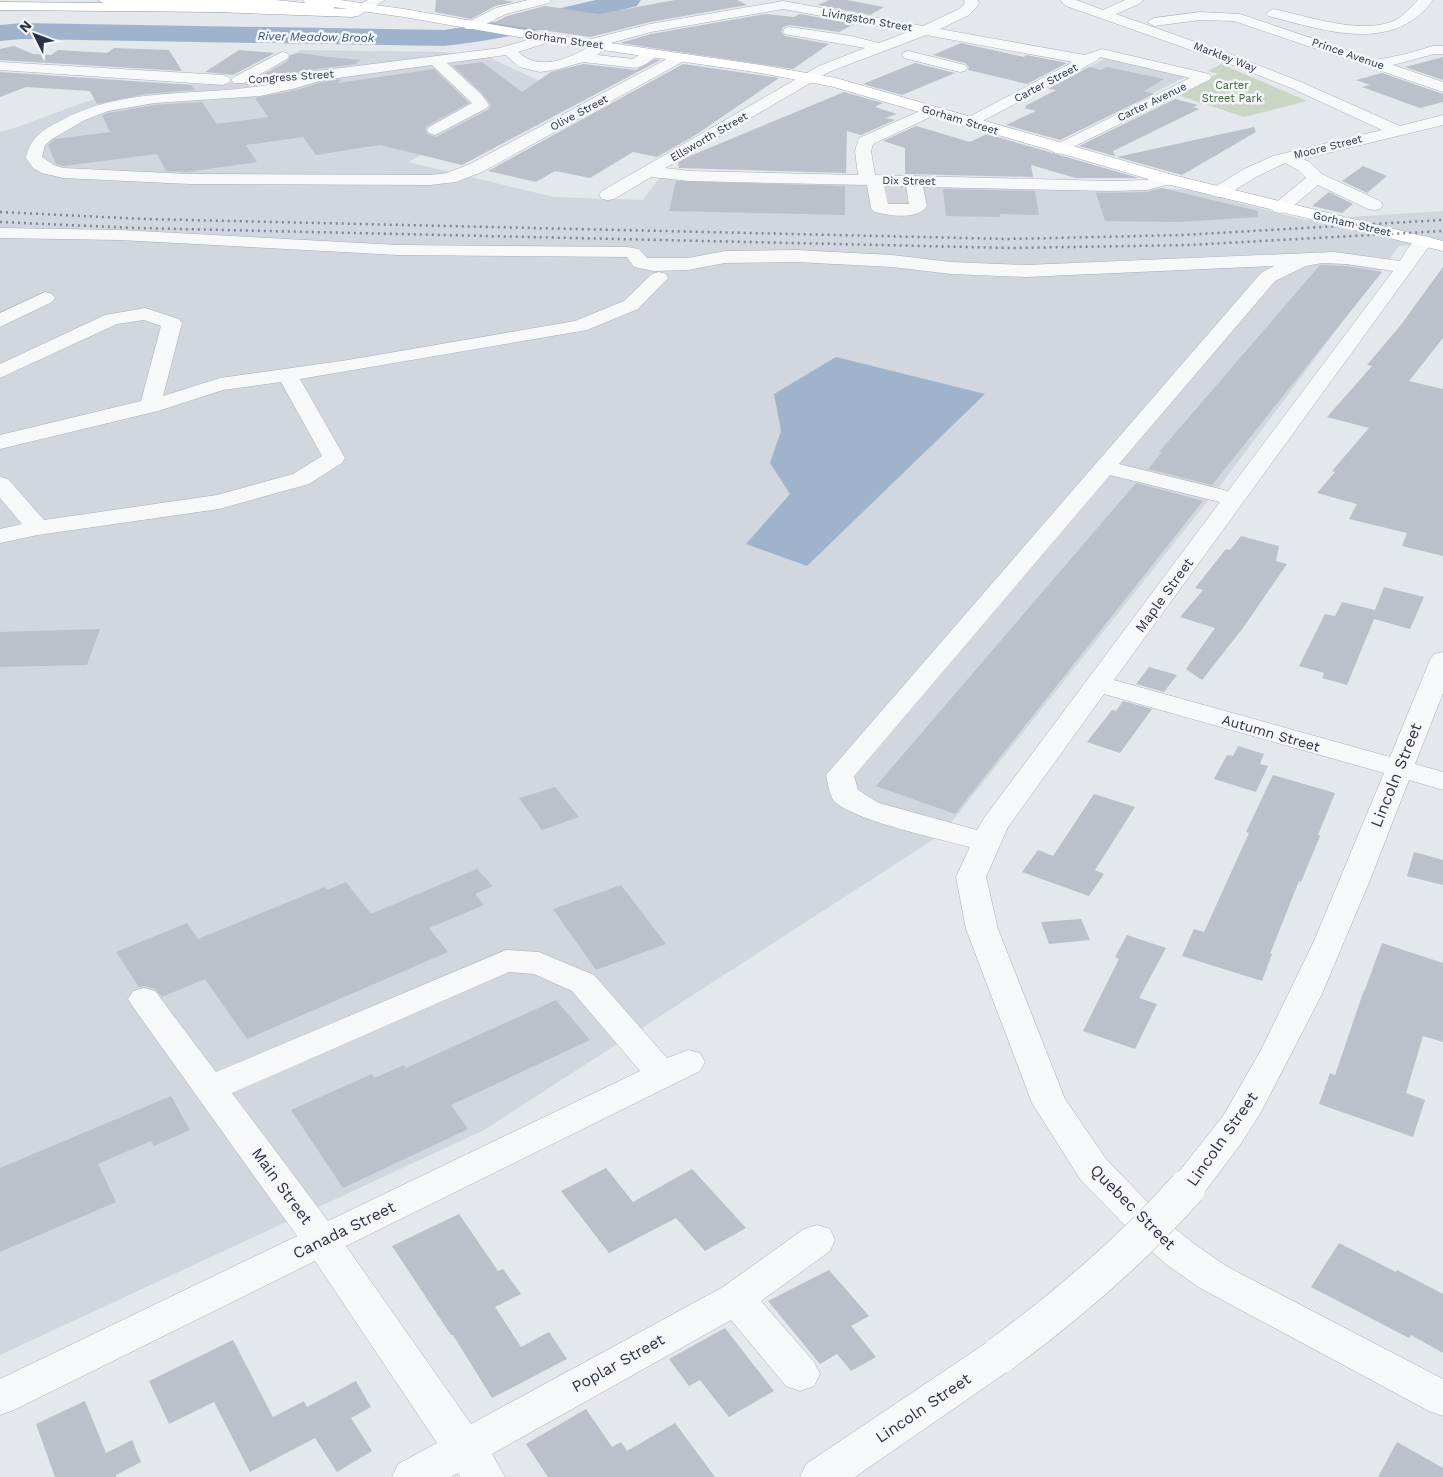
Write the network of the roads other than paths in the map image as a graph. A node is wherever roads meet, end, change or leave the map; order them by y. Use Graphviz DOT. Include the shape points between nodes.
graph roads {
  1 [pos="105,0"];
  2 [pos="313,0"];
  3 [pos="378,0"];
  4 [pos="544,0"];
  5 [pos="971,0"];
  6 [pos="1136,0"];
  7 [pos="1426,0"];
  8 [pos="193,1"];
  9 [pos="211,1"];
  10 [pos="1072,1"];
  11 [pos="780,2"];
  12 [pos="760,4"];
  13 [pos="0,6"];
  14 [pos="1246,6"];
  15 [pos="1229,9"];
  16 [pos="358,10"];
  17 [pos="1264,10"];
  18 [pos="1104,14"];
  19 [pos="1154,22"];
  20 [pos="474,27"];
  21 [pos="872,28"];
  22 [pos="790,30"];
  23 [pos="924,30"];
  24 [pos="548,38"];
  25 [pos="851,40"];
  26 [pos="1122,41"];
  27 [pos="878,47"];
  28 [pos="591,49"];
  29 [pos="509,50"];
  30 [pos="829,50"];
  31 [pos="1443,50"];
  32 [pos="651,53"];
  33 [pos="1102,53"];
  34 [pos="909,55"];
  35 [pos="282,56"];
  36 [pos="681,57"];
  37 [pos="1087,60"];
  38 [pos="436,61"];
  39 [pos="892,62"];
  40 [pos="1376,64"];
  41 [pos="0,66"];
  42 [pos="19,67"];
  43 [pos="960,68"];
  44 [pos="0,75"];
  45 [pos="320,76"];
  46 [pos="810,78"];
  47 [pos="239,80"];
  48 [pos="1443,87"];
  49 [pos="931,111"];
  50 [pos="1443,120"];
  51 [pos="968,123"];
  52 [pos="435,130"];
  53 [pos="1398,130"];
  54 [pos="1059,149"];
  55 [pos="1293,161"];
  56 [pos="650,172"];
  57 [pos="1316,178"];
  58 [pos="1168,179"];
  59 [pos="871,181"];
  60 [pos="914,181"];
  61 [pos="1219,192"];
  62 [pos="608,195"];
  63 [pos="1374,205"];
  64 [pos="1280,208"];
  65 [pos="0,233"];
  66 [pos="1434,244"];
  67 [pos="1311,259"];
  68 [pos="1405,267"];
  69 [pos="658,278"];
  70 [pos="45,298"];
  71 [pos="0,321"];
  72 [pos="0,372"];
  73 [pos="287,374"];
  74 [pos="150,406"];
  75 [pos="0,419"];
  76 [pos="24,436"];
  77 [pos="0,442"];
  78 [pos="1104,467"];
  79 [pos="0,484"];
  80 [pos="1235,500"];
  81 [pos="38,528"];
  82 [pos="0,536"];
  83 [pos="1443,660"];
  84 [pos="1099,684"];
  85 [pos="1398,769"];
  86 [pos="1443,781"];
  87 [pos="986,842"];
  88 [pos="999,969"];
  89 [pos="144,998"];
  90 [pos="210,1088"];
  91 [pos="817,1240"];
  92 [pos="322,1241"];
  93 [pos="736,1298"];
  94 [pos="800,1374"];
  95 [pos="0,1398"];
  96 [pos="1443,1399"];
  97 [pos="474,1462"];
  98 [pos="413,1477"];
  99 [pos="821,1477"];
  1 -- 8 [label="main road, Gorham Street"];
  2 -- 16 [label="main road, Gorham Street"];
  3 -- 16 [label="street"];
  4 -- 20 [label="street" via="501,11"];
  5 -- 23 [label="street, Ellsworth Street" via="972,4 964,13"];
  6 -- 18 [label="street"];
  7 -- 17 [label="street" via="1398,24 1383,29 1339,27"];
  8 -- 9 [label="main road, Gorham Street"];
  9 -- 16 [label="main road, Gorham Street"];
  10 -- 18 [label="street, Markley Way"];
  11 -- 12 [label="street, Livingston Street"];
  11 -- 23 [label="street, Livingston Street"];
  12 -- 28 [label="street, Livingston Street" via="650,28"];
  13 -- 16 [label="main road"];
  14 -- 15 [label="street"];
  15 -- 19 [label="street"];
  15 -- 40 [label="street, Prince Avenue" via="1253,22"];
  16 -- 20 [label="main road, Gorham Street"];
  18 -- 53 [label="street, Markley Way" via="1288,82"];
  20 -- 24 [label="main road, Gorham Street"];
  21 -- 25 [label="street"];
  22 -- 25 [label="street"];
  23 -- 27 [label="street, Ellsworth Street"];
  23 -- 37 [label="street, Livingston Street"];
  24 -- 28 [label="main road, Gorham Street"];
  24 -- 29 [label="street, Congress Street"];
  25 -- 27 [label="street"];
  25 -- 30 [label="street"];
  26 -- 33 [label="street, Carter Street"];
  27 -- 34 [label="street"];
  27 -- 46 [label="street, Ellsworth Street" via="840,60"];
  28 -- 29 [label="street, Livingston Street" via="577,60 545,66 530,66"];
  28 -- 32 [label="main road, Gorham Street"];
  28 -- 32 [label="street" via="636,64"];
  29 -- 38 [label="street, Congress Street"];
  31 -- 40 [label="street"];
  32 -- 36 [label="main road, Gorham Street"];
  33 -- 37 [label="street, Carter Street"];
  33 -- 54 [label="street, Carter Avenue" via="1204,76"];
  34 -- 39 [label="street"];
  34 -- 43 [label="street"];
  35 -- 47 [label="street"];
  36 -- 45 [label="street, Olive Street" via="476,168 450,178 401,182 190,179 63,173 48,169 34,158 37,144 45,136 69,122 110,107 167,97 270,90"];
  36 -- 46 [label="main road, Gorham Street"];
  37 -- 51 [label="street, Carter Street"];
  38 -- 45 [label="street, Congress Street"];
  38 -- 52 [label="street" via="481,105"];
  40 -- 48 [label="street, Prince Avenue"];
  41 -- 42 [label="street, Congress Street"];
  42 -- 44 [label="street"];
  42 -- 47 [label="street, Congress Street"];
  45 -- 47 [label="street, Congress Street"];
  46 -- 49 [label="main road, Gorham Street"];
  46 -- 56 [label="street, Ellsworth Street"];
  49 -- 51 [label="main road, Gorham Street"];
  49 -- 59 [label="street" via="866,141 863,151"];
  50 -- 53 [label="street, Moore Street"];
  51 -- 54 [label="main road, Gorham Street"];
  53 -- 55 [label="street, Moore Street" via="1330,147 1338,153"];
  54 -- 58 [label="main road, Gorham Street"];
  55 -- 57 [label="street"];
  55 -- 61 [label="street, Moore Street" via="1262,166"];
  56 -- 59 [label="street, Dix Street"];
  56 -- 62 [label="street, Ellsworth Street"];
  57 -- 63 [label="street"];
  57 -- 64 [label="street"];
  58 -- 60 [label="street, Dix Street" via="1147,185 1110,186"];
  58 -- 61 [label="main road, Gorham Street"];
  59 -- 60 [label="street, Dix Street"];
  59 -- 60 [label="street" via="880,208 898,210 912,210 918,206"];
  61 -- 64 [label="main road, Gorham Street"];
  64 -- 66 [label="main road, Gorham Street"];
  65 -- 67 [label="street" via="398,250 627,252 641,263 654,265 796,256 1026,271"];
  66 -- 68 [label="street, Maple Street"];
  67 -- 68 [label="street" via="1335,258"];
  67 -- 78 [label="street" via="1287,266 1268,277"];
  68 -- 80 [label="street, Maple Street"];
  69 -- 73 [label="street" via="631,305 580,326"];
  70 -- 71 [label="street"];
  72 -- 74 [label="street" via="112,320 144,314 172,323"];
  73 -- 74 [label="street" via="220,384"];
  73 -- 81 [label="street" via="334,458 301,479 219,502"];
  74 -- 76 [label="street"];
  75 -- 76 [label="street"];
  76 -- 77 [label="street"];
  78 -- 80 [label="street"];
  78 -- 87 [label="street" via="840,775 844,795 869,809"];
  79 -- 81 [label="street"];
  80 -- 84 [label="street, Maple Street"];
  81 -- 82 [label="street"];
  83 -- 85 [label="street, Lincoln Street"];
  84 -- 85 [label="street, Autumn Street"];
  84 -- 87 [label="street, Maple Street" via="994,825"];
  85 -- 86 [label="street, Autumn Street"];
  85 -- 99 [label="street, Lincoln Street, bridge" via="1334,933 1279,1046 1249,1104 1187,1188 1129,1250 1049,1320"];
  87 -- 88 [label="street, Maple Street" via="971,877 982,929"];
  88 -- 96 [label="street, Quebec Street" via="1049,1103 1093,1169 1155,1233 1214,1277 1260,1304"];
  89 -- 90 [label="street, Main Street"];
  90 -- 92 [label="street, Main Street"];
  90 -- 92 [label="street, Canada Street" via="506,960 538,963 583,983 675,1068"];
  91 -- 93 [label="street, Poplar Street"];
  92 -- 95 [label="street, Canada Street"];
  92 -- 97 [label="street, Main Street"];
  93 -- 94 [label="street"];
  93 -- 97 [label="street, Poplar Street"];
  97 -- 98 [label="street, Poplar Street"];
}
